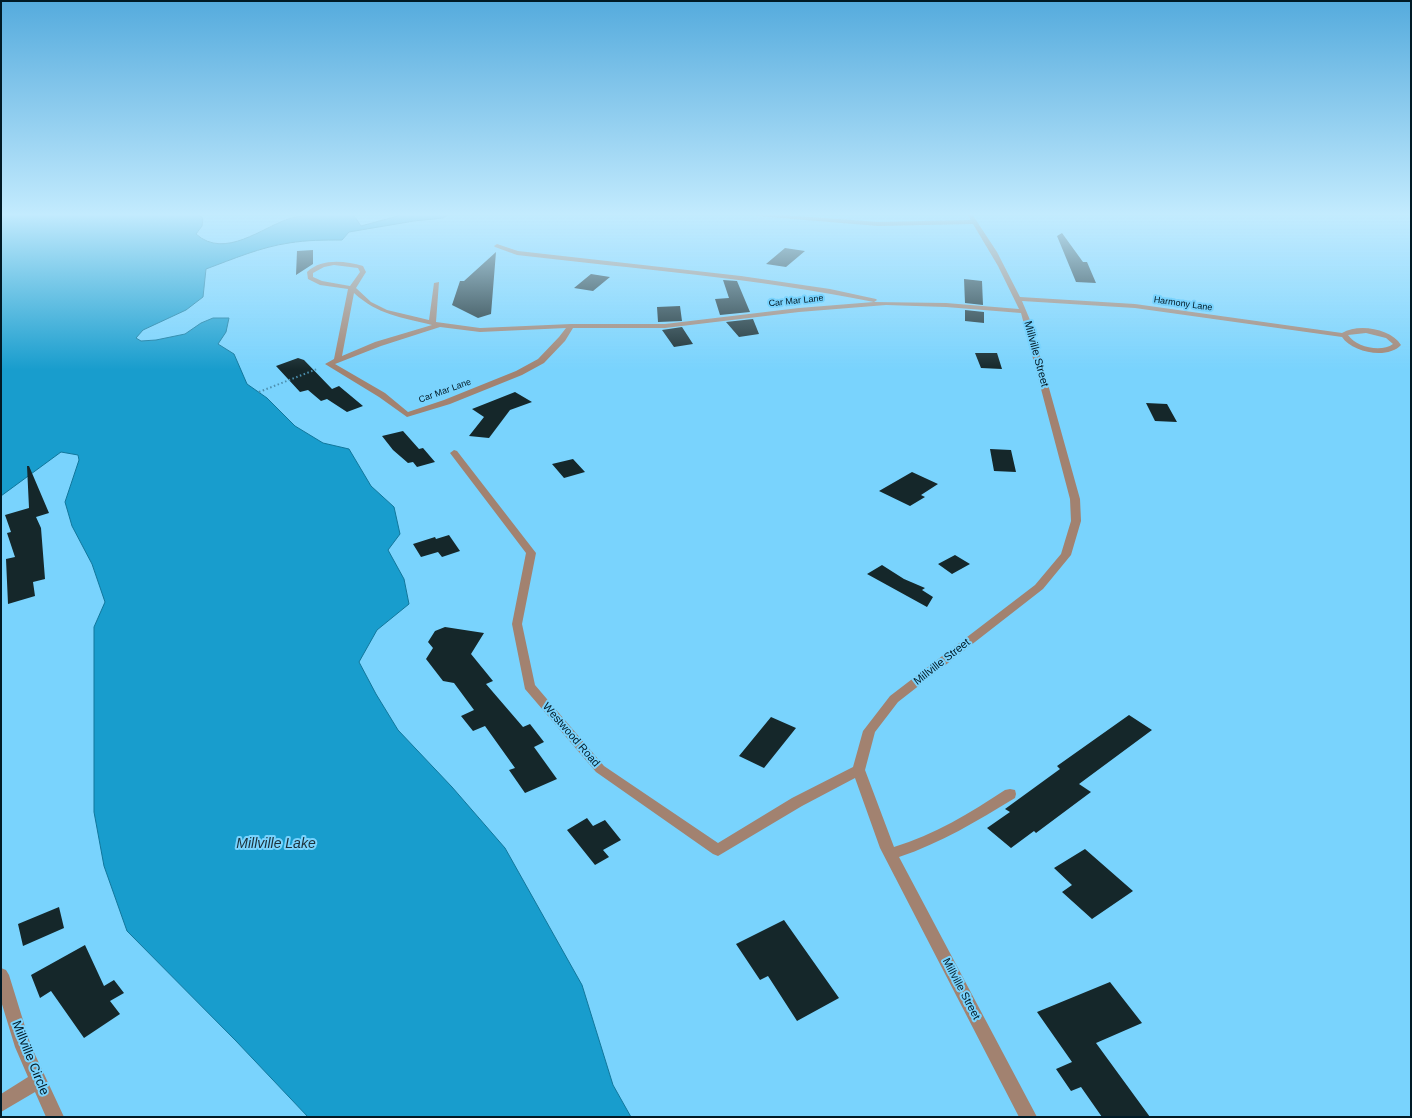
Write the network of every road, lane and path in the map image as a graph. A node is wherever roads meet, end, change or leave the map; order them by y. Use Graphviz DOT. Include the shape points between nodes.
graph roads {
  1 [pos="318,266"];
  2 [pos="358,266"];
  3 [pos="643,266"];
  4 [pos="1002,266"];
  5 [pos="437,283"];
  6 [pos="352,288"];
  7 [pos="1019,299"];
  8 [pos="886,303"];
  9 [pos="1024,311"];
  10 [pos="436,324"];
  11 [pos="572,326"];
  12 [pos="1344,335"];
  13 [pos="337,360"];
  14 [pos="329,364"];
  15 [pos="260,392"];
  16 [pos="454,453"];
  17 [pos="859,770"];
  18 [pos="1010,794"];
  19 [pos="890,854"];
  20 [pos="1,974"];
  21 [pos="38,1080"];
  22 [pos="1,1104"];
  23 [pos="55,1117"];
  24 [pos="1028,1117"];
  1 -- 6 [label="street" via="310,272 310,278 320,283"];
  2 -- 6 [label="street" via="363,272"];
  3 -- 8 [label="street" via="766,280"];
  4 -- 7 [label="street, Millville Street"];
  5 -- 10 [label="street"];
  6 -- 10 [label="street, Car Mar Lane" via="368,303 385,311"];
  6 -- 13 [label="street"];
  7 -- 9 [label="street, Millville Street"];
  7 -- 12 [label="street, Harmony Lane" via="1135,306"];
  8 -- 9 [label="street, Car Mar Lane" via="946,304"];
  8 -- 11 [label="street, Car Mar Lane" via="799,310 665,326"];
  9 -- 17 [label="street, Millville Street" via="1075,499 1076,521 1066,555 1039,587 894,700 870,730"];
  10 -- 11 [label="street, Car Mar Lane" via="480,330"];
  10 -- 13 [label="street, Car Mar Lane"];
  11 -- 14 [label="street, Car Mar Lane" via="541,360 519,373 407,415 382,396"];
  12 -- 12 [label="street, Harmony Lane" via="1356,330 1372,331 1393,339 1397,345 1390,350 1369,349 1349,342"];
  13 -- 14 [label="street, Car Mar Lane"];
  14 -- 15 [label="path"];
  16 -- 17 [label="street, Westwood Road" via="531,553 518,624 529,686 600,769 718,850 797,802"];
  17 -- 19 [label="street, Millville Street"];
  18 -- 19 [label="street" via="940,836 916,847"];
  19 -- 24 [label="street, Millville Street"];
  20 -- 21 [label="street, Millville Circle" via="23,1047"];
  21 -- 22 [label="street"];
  21 -- 23 [label="street, Millville Circle"];
}
